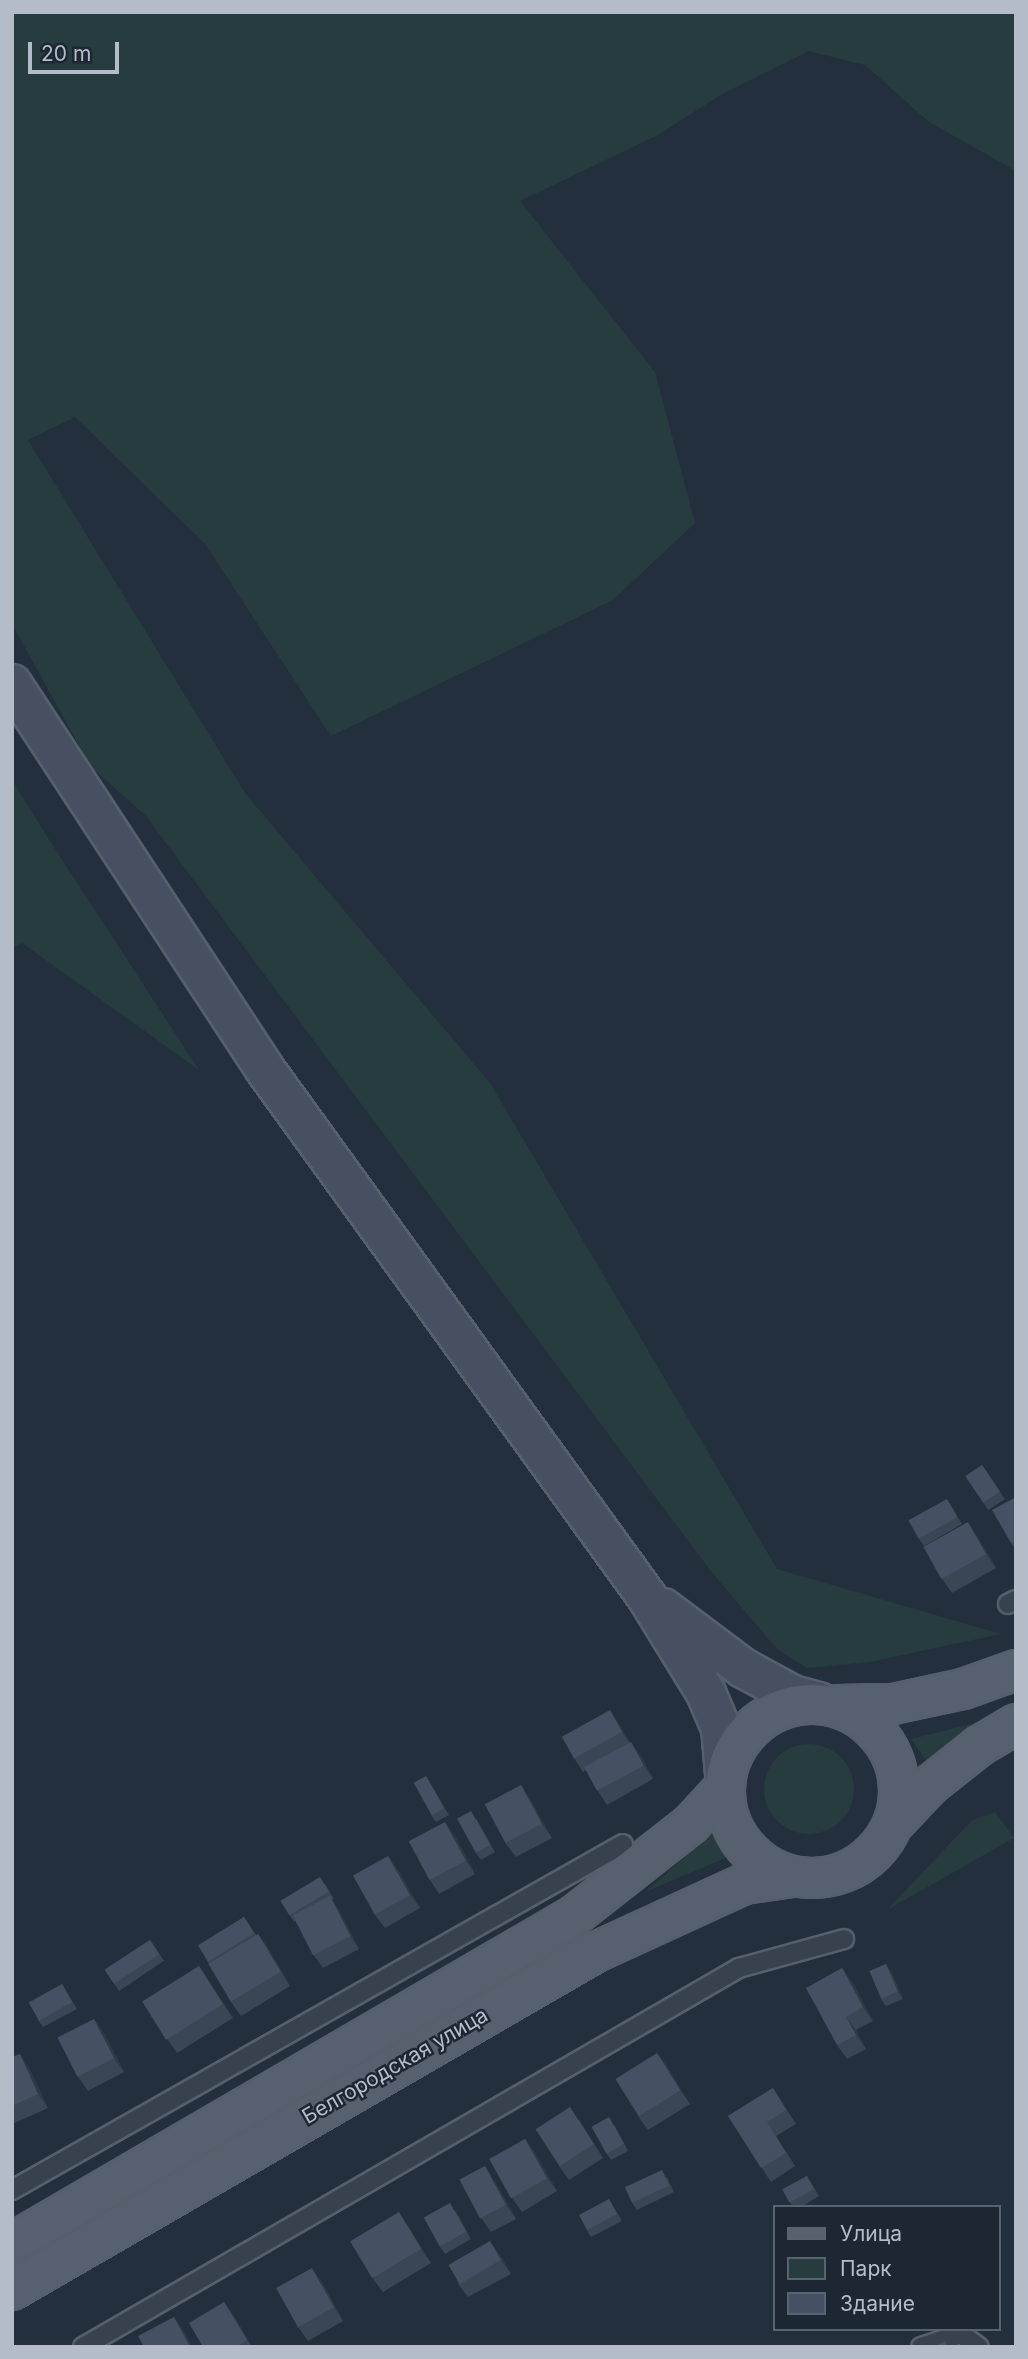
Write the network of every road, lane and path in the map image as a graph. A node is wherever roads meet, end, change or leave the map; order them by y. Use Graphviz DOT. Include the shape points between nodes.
graph roads {
  1 [pos="12,684"];
  2 [pos="647,1597"];
  3 [pos="1016,1670"];
  4 [pos="828,1704"];
  5 [pos="1016,1724"];
  6 [pos="724,1781"];
  7 [pos="895,1822"];
  8 [pos="622,1844"];
  9 [pos="792,1877"];
  10 [pos="844,1939"];
  11 [pos="12,2190"];
  12 [pos="12,2243"];
  13 [pos="12,2290"];
  14 [pos="83,2347"];
  15 [pos="921,2347"];
  16 [pos="979,2347"];
  1 -- 2 [label="main road" via="264,1068"];
  2 -- 4 [label="main road" via="743,1668 793,1695"];
  2 -- 6 [label="main road" via="706,1693 721,1728"];
  3 -- 4 [label="main road" via="963,1689 893,1704"];
  4 -- 6 [label="main road" via="798,1703 765,1717 747,1733"];
  4 -- 7 [label="main road" via="860,1717 888,1747 897,1769"];
  5 -- 7 [label="main road" via="930,1785"];
  6 -- 9 [label="main road" via="733,1830 764,1865"];
  6 -- 12 [label="main road, Белгородская улица" via="691,1824 575,1915"];
  7 -- 9 [label="main road" via="878,1848 855,1867 827,1878"];
  8 -- 11 [label="lane"];
  9 -- 13 [label="main road, Белгородская улица" via="744,1884 596,1952"];
  10 -- 14 [label="lane" via="739,1968"];
  15 -- 16 [label="lane" via="961,2334"];
}
